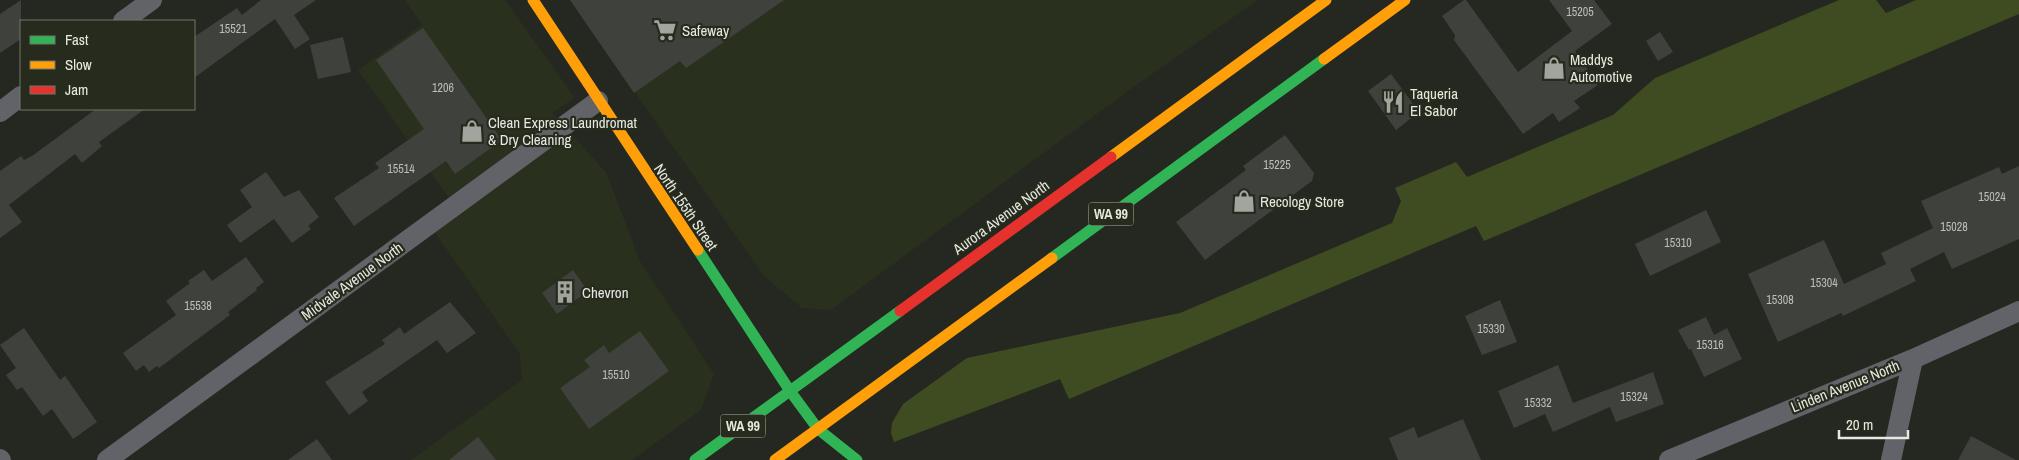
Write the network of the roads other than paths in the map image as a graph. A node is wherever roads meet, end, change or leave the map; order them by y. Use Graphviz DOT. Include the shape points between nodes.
graph roads {
  1 [pos="152,0"];
  2 [pos="533,0"];
  3 [pos="1326,0"];
  4 [pos="1405,0"];
  5 [pos="124,20"];
  6 [pos="20,97"];
  7 [pos="598,101"];
  8 [pos="0,112"];
  9 [pos="2019,311"];
  10 [pos="1913,359"];
  11 [pos="790,392"];
  12 [pos="818,429"];
  13 [pos="822,444"];
  14 [pos="1703,454"];
  15 [pos="107,460"];
  16 [pos="695,460"];
  17 [pos="775,460"];
  18 [pos="857,460"];
  19 [pos="1669,460"];
  20 [pos="1891,460"];
  1 -- 5 [label="street"];
  2 -- 7 [label="main road, North 155th Street"];
  3 -- 11 [label="main road, Aurora Avenue North / WA 99"];
  4 -- 12 [label="main road, WA 99"];
  6 -- 8 [label="street"];
  7 -- 11 [label="main road, North 155th Street"];
  7 -- 15 [label="street, Midvale Avenue North"];
  9 -- 10 [label="street, Linden Avenue North"];
  10 -- 14 [label="street, Linden Avenue North"];
  10 -- 20 [label="street"];
  11 -- 12 [label="main road, North 155th Street"];
  11 -- 16 [label="main road, Aurora Avenue North / WA 99"];
  12 -- 13 [label="main road, North 155th Street"];
  12 -- 17 [label="main road, WA 99"];
  12 -- 18 [label="main road, North 155th Street"];
  14 -- 19 [label="street, Linden Avenue North"];
}
